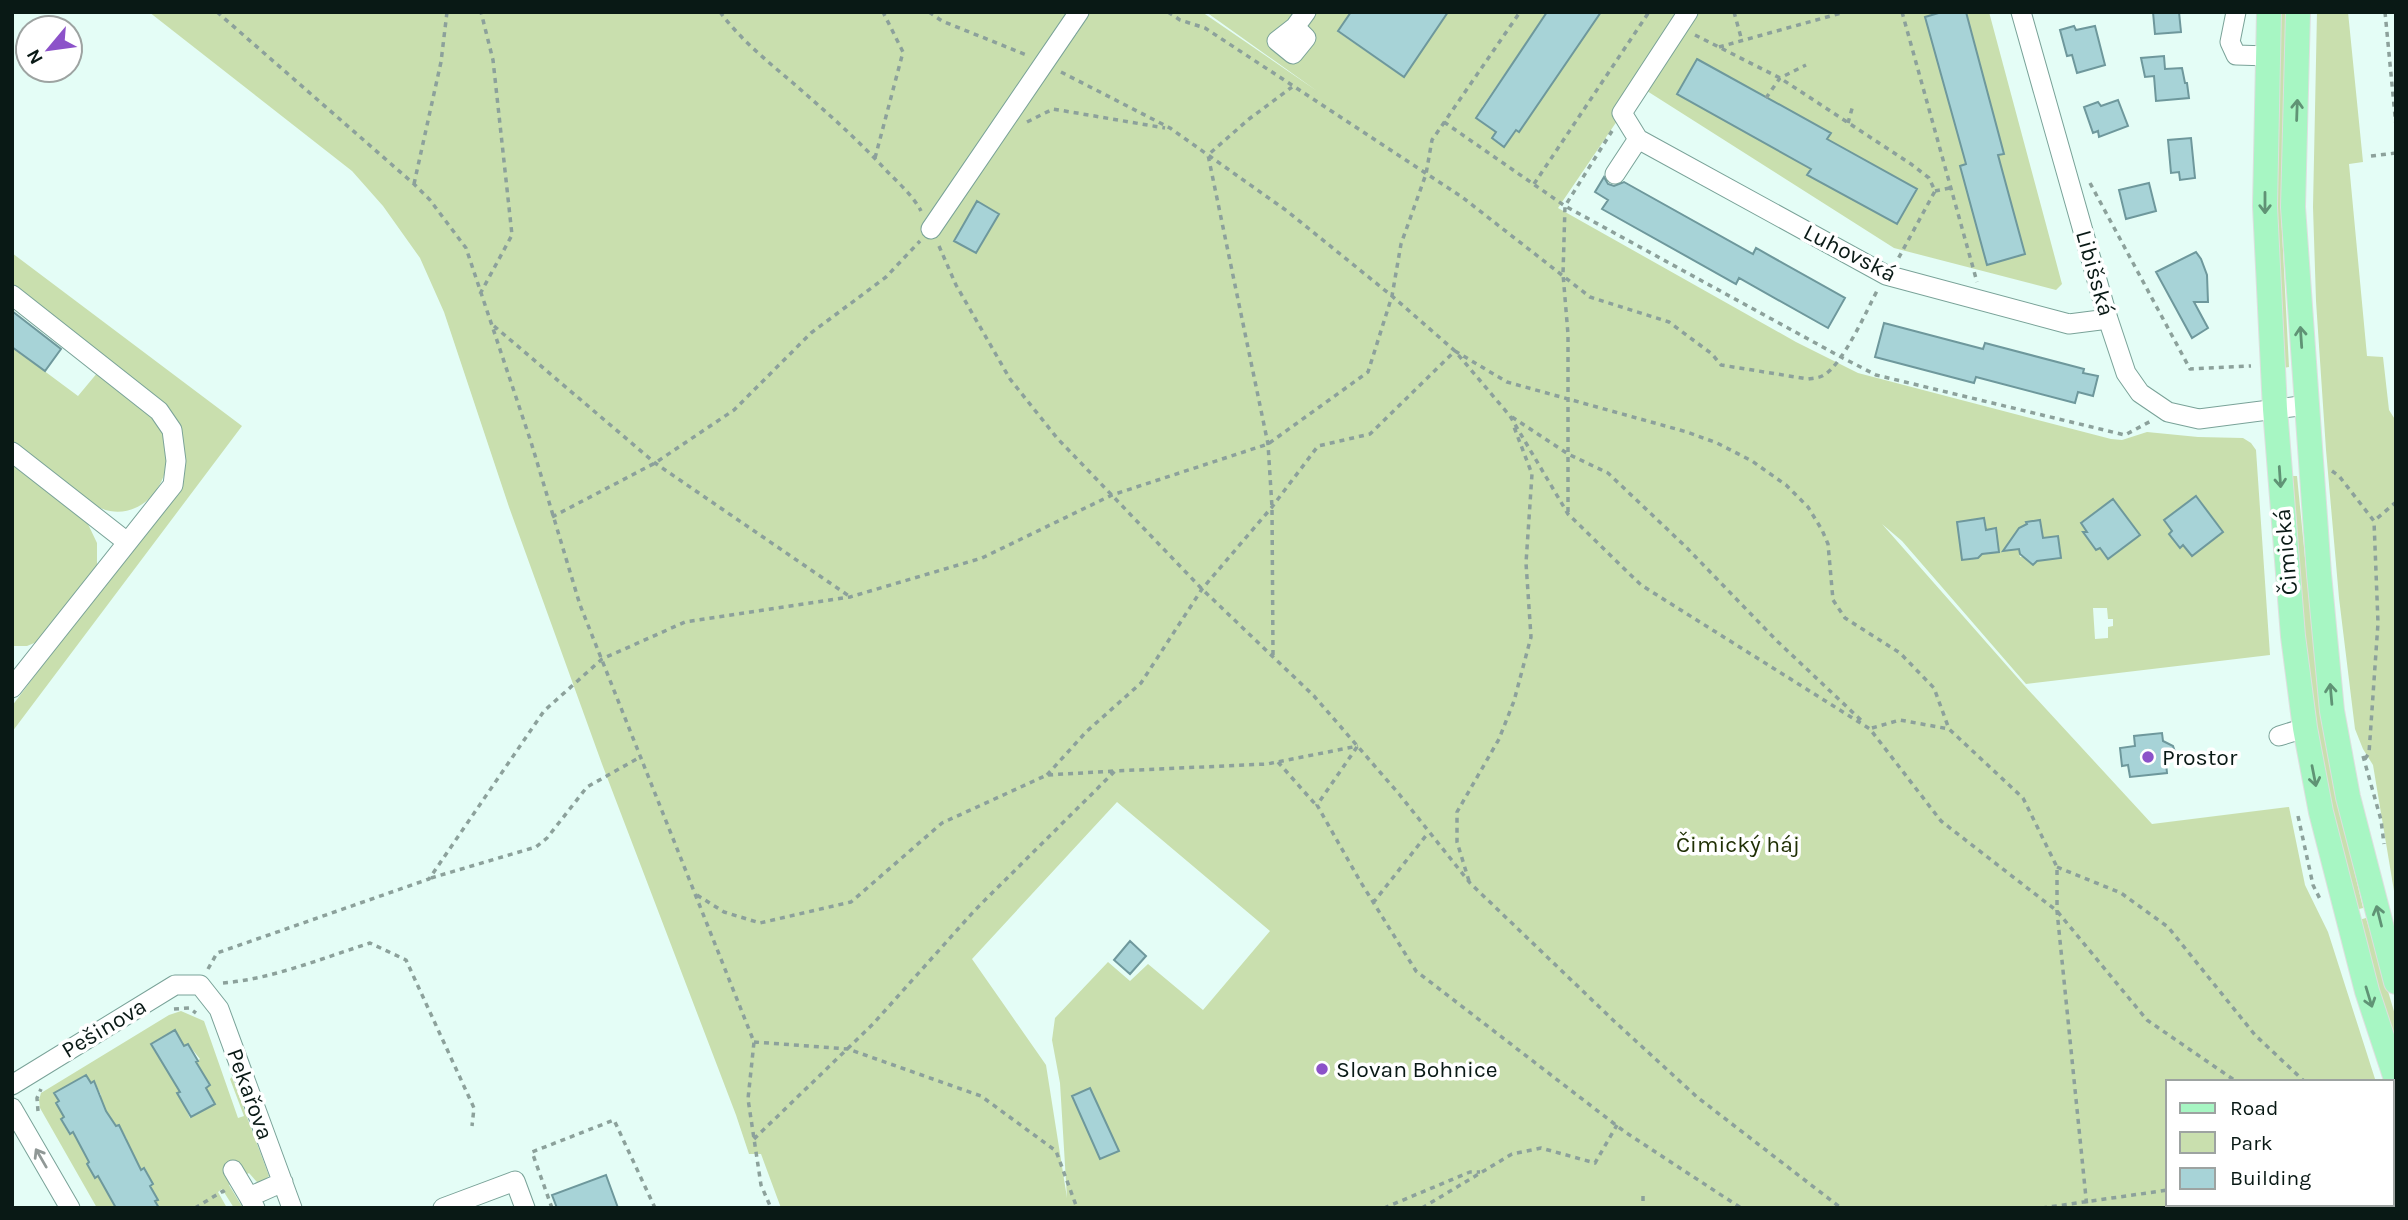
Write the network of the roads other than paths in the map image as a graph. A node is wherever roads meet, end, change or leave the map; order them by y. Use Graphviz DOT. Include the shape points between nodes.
graph roads {
  1 [pos="1079,12"];
  2 [pos="2021,12"];
  3 [pos="2236,12"];
  4 [pos="2269,12"];
  5 [pos="2298,12"];
  6 [pos="1684,19"];
  7 [pos="2269,57"];
  8 [pos="1638,139"];
  9 [pos="1615,174"];
  10 [pos="931,229"];
  11 [pos="12,295"];
  12 [pos="2108,319"];
  13 [pos="2307,405"];
  14 [pos="2275,409"];
  15 [pos="12,452"];
  16 [pos="127,542"];
  17 [pos="15,678"];
  18 [pos="2305,728"];
  19 [pos="2279,736"];
  20 [pos="2396,982"];
  21 [pos="200,985"];
  22 [pos="2396,1079"];
  23 [pos="12,1085"];
  24 [pos="12,1108"];
  25 [pos="233,1170"];
  26 [pos="283,1182"];
  27 [pos="252,1202"];
  28 [pos="71,1208"];
  29 [pos="292,1208"];
  30 [pos="443,1208"];
  31 [pos="525,1208"];
  1 -- 10 [label="street"];
  2 -- 12 [label="street, Libišská"];
  3 -- 7 [label="street" via="2230,42 2236,55"];
  4 -- 7 [label="main road, Čimická"];
  13 -- 5 [label="main road, Čimická, one-way" via="2293,208"];
  6 -- 8 [label="street, Luhovská" via="1622,113"];
  7 -- 14 [label="main road, Čimická, one-way" via="2264,206"];
  8 -- 9 [label="street"];
  8 -- 12 [label="street, Luhovská" via="1886,275 2069,324"];
  11 -- 16 [label="street" via="159,411 172,430 173,485"];
  12 -- 14 [label="street, Libišská" via="2126,373 2140,393 2168,412 2199,419"];
  13 -- 14 [label="street, Libišská"];
  20 -- 13 [label="main road, Čimická, one-way" via="2348,797 2332,711"];
  14 -- 18 [label="main road, Čimická, one-way"];
  15 -- 16 [label="street"];
  16 -- 17 [label="street"];
  18 -- 19 [label="street"];
  18 -- 22 [label="main road, Čimická, one-way" via="2321,812 2364,979"];
  21 -- 23 [label="street, Pešinova" via="175,985"];
  21 -- 26 [label="street, Pekařova" via="219,1009"];
  28 -- 24 [label="street, one-way"];
  25 -- 27 [label="street"];
  26 -- 27 [label="street"];
  26 -- 29 [label="street, Pekařova"];
  30 -- 31 [label="street" via="515,1181"];
}
